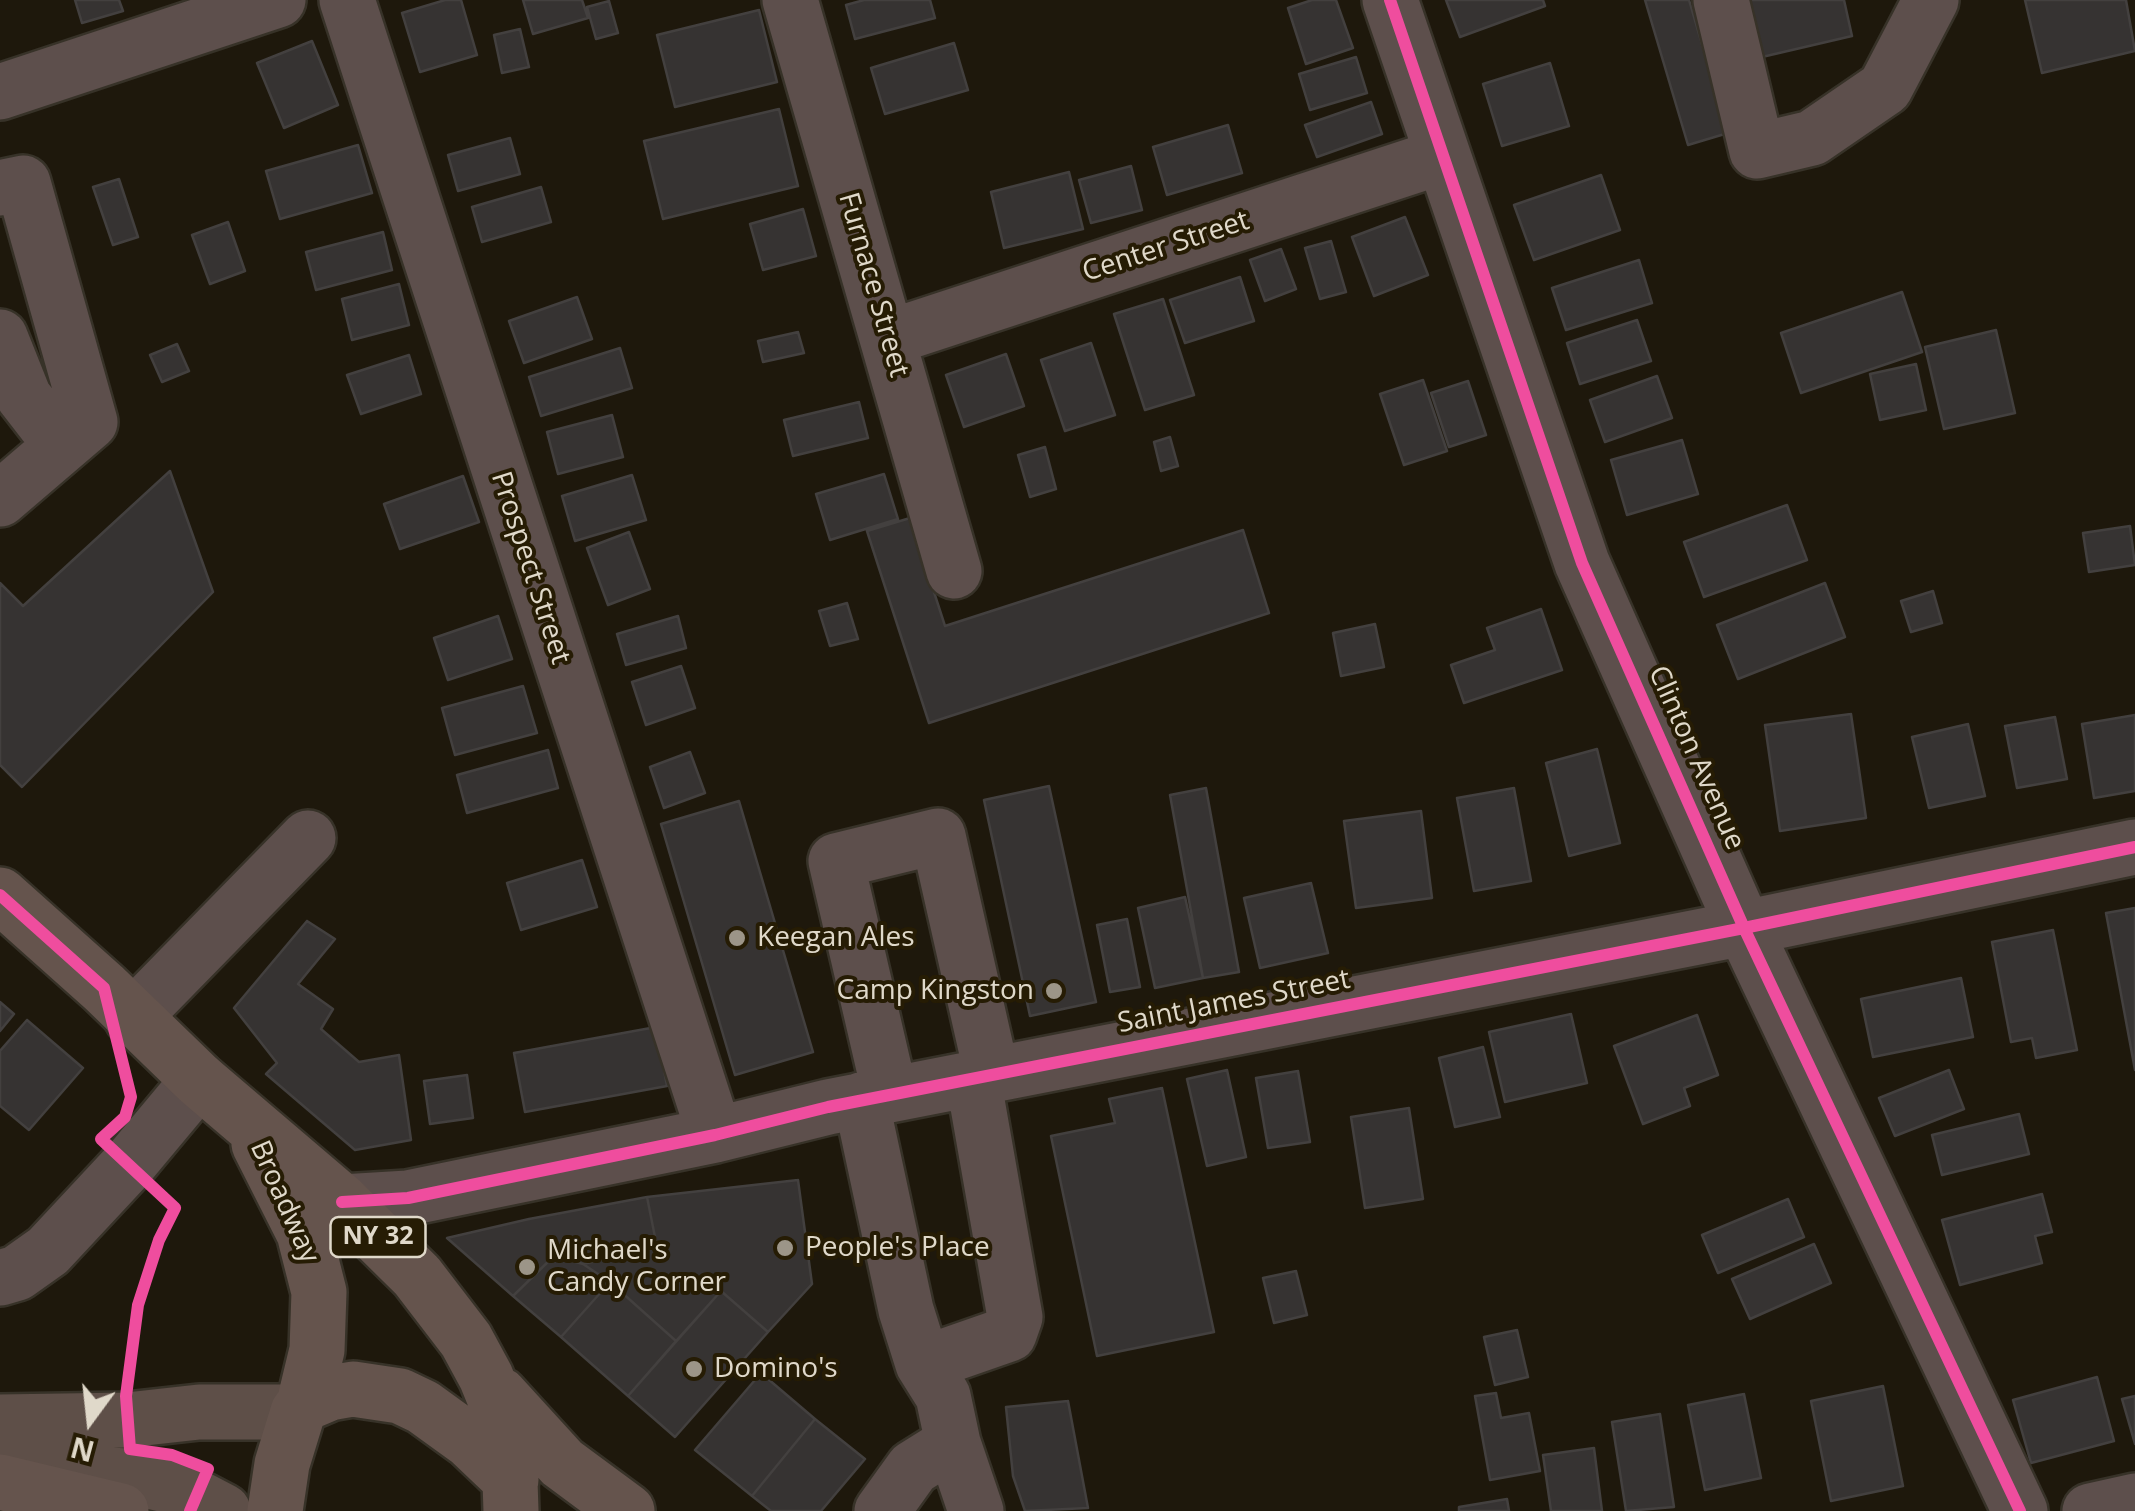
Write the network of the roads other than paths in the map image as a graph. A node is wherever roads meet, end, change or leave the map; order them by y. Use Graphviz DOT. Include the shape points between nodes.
graph roads {
  1 [pos="278,0"];
  2 [pos="347,0"];
  3 [pos="790,0"];
  4 [pos="1390,0"];
  5 [pos="1721,0"];
  6 [pos="1931,0"];
  7 [pos="0,92"];
  8 [pos="1444,156"];
  9 [pos="0,188"];
  10 [pos="0,337"];
  11 [pos="888,338"];
  12 [pos="62,446"];
  13 [pos="0,500"];
  14 [pos="954,571"];
  15 [pos="308,838"];
  16 [pos="2135,847"];
  17 [pos="6,913"];
  18 [pos="1744,928"];
  19 [pos="132,1018"];
  20 [pos="982,1076"];
  21 [pos="199,1080"];
  22 [pos="876,1097"];
  23 [pos="246,1120"];
  24 [pos="715,1134"];
  25 [pos="342,1202"];
  26 [pos="0,1278"];
  27 [pos="923,1364"];
  28 [pos="486,1377"];
  29 [pos="301,1408"];
  30 [pos="0,1422"];
  31 [pos="953,1444"];
  32 [pos="0,1470"];
  33 [pos="0,1482"];
  34 [pos="518,1498"];
  35 [pos="2135,1501"];
  36 [pos="121,1511"];
  37 [pos="223,1511"];
  38 [pos="275,1511"];
  39 [pos="627,1511"];
  40 [pos="882,1511"];
  41 [pos="976,1511"];
  42 [pos="2020,1511"];
  43 [pos="2090,1511"];
  1 -- 7 [label="street"];
  2 -- 24 [label="street, Prospect Street"];
  3 -- 11 [label="street, Furnace Street"];
  4 -- 8 [label="street, Clinton Avenue"];
  5 -- 6 [label="street" via="1756,151 1812,138 1886,88"];
  8 -- 11 [label="street, Center Street"];
  8 -- 18 [label="street, Clinton Avenue" via="1582,562"];
  9 -- 12 [label="street" via="23,183 90,422"];
  10 -- 12 [label="street" via="24,397"];
  11 -- 14 [label="street, Furnace Street"];
  12 -- 13 [label="street"];
  15 -- 19 [label="street"];
  16 -- 18 [label="street, Saint James Street"];
  17 -- 19 [label="highway, Broadway / NY 32"];
  18 -- 20 [label="street, Saint James Street"];
  18 -- 42 [label="street, Clinton Avenue"];
  19 -- 21 [label="highway, Broadway / NY 32"];
  20 -- 22 [label="street, Saint James Street"];
  20 -- 22 [label="street" via="938,836 836,861"];
  20 -- 27 [label="street" via="1015,1317 1008,1334"];
  21 -- 23 [label="highway, Broadway / NY 32"];
  21 -- 26 [label="street" via="48,1251"];
  22 -- 24 [label="street, Saint James Street"];
  22 -- 27 [label="street" via="906,1310"];
  23 -- 25 [label="highway, Broadway / NY 32"];
  23 -- 29 [label="highway, Broadway / NY 32" via="314,1261 321,1318"];
  24 -- 25 [label="street, Saint James Street" via="408,1198"];
  25 -- 28 [label="highway, Broadway / NY 32" via="417,1276"];
  27 -- 31 [label="street" via="943,1396"];
  28 -- 34 [label="highway, Broadway / NY 32" via="501,1414"];
  28 -- 39 [label="highway" via="541,1444"];
  29 -- 30 [label="main road"];
  29 -- 34 [label="highway" via="353,1389 400,1396 445,1422"];
  29 -- 38 [label="highway, Broadway"];
  31 -- 40 [label="street" via="913,1468"];
  31 -- 41 [label="street"];
  32 -- 37 [label="main road" via="128,1476 179,1488"];
  33 -- 36 [label="highway"];
  35 -- 43 [label="street"];
}
